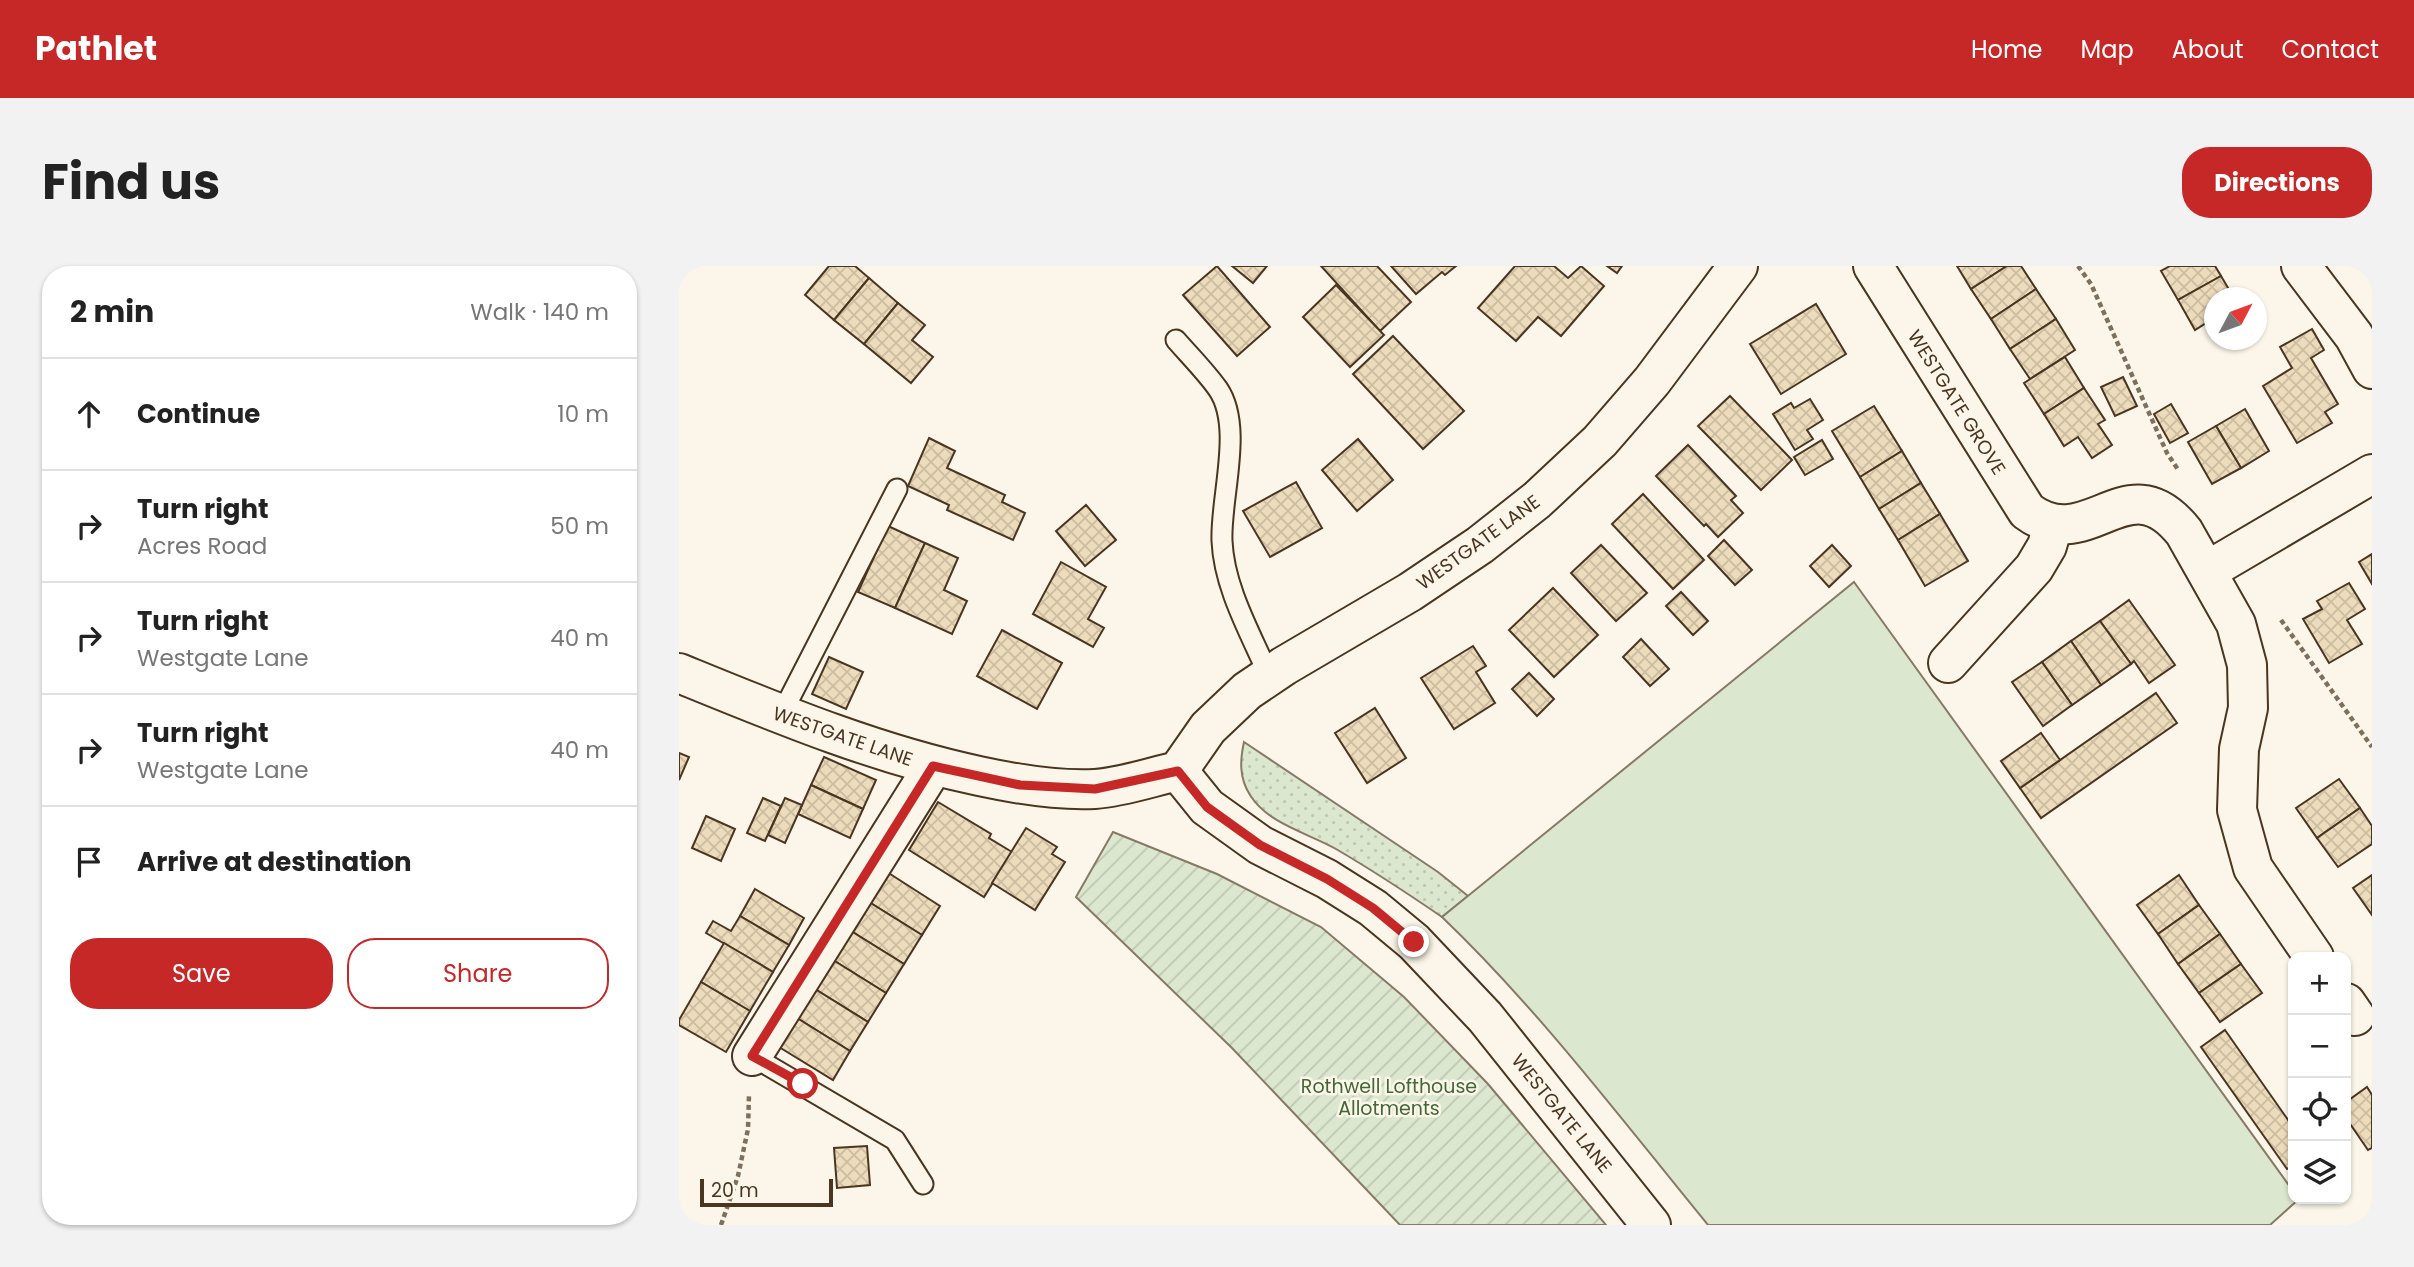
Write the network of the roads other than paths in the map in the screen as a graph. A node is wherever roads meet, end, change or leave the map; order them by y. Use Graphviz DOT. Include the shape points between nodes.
graph roads {
  1 [pos="1738,266"];
  2 [pos="1873,266"];
  3 [pos="2301,266"];
  4 [pos="1176,340"];
  5 [pos="2372,369"];
  6 [pos="2372,474"];
  7 [pos="897,489"];
  8 [pos="2053,525"];
  9 [pos="2207,571"];
  10 [pos="1948,663"];
  11 [pos="679,673"];
  12 [pos="1269,676"];
  13 [pos="781,715"];
  14 [pos="933,766"];
  15 [pos="1178,771"];
  16 [pos="2311,952"];
  17 [pos="752,1056"];
  18 [pos="923,1184"];
  19 [pos="1651,1225"];
  1 -- 12 [label="street, WESTGATE LANE" via="1653,381 1600,441 1537,500 1410,592"];
  2 -- 8 [label="street, WESTGATE GROVE" via="2018,500 2039,520"];
  3 -- 5 [label="street" via="2354,336"];
  4 -- 12 [label="lane" via="1220,391 1227,415 1225,565"];
  6 -- 9 [label="street"];
  7 -- 13 [label="lane"];
  8 -- 9 [label="street" via="2082,523 2132,504 2147,506 2174,520"];
  8 -- 10 [label="street" via="2034,568"];
  9 -- 16 [label="street" via="2236,624 2247,665 2248,708 2239,749 2237,810 2253,868"];
  11 -- 13 [label="street, WESTGATE LANE"];
  12 -- 15 [label="street, WESTGATE LANE" via="1208,728"];
  13 -- 14 [label="street, WESTGATE LANE"];
  14 -- 15 [label="street, WESTGATE LANE" via="1020,785 1095,789"];
  14 -- 17 [label="street"];
  15 -- 19 [label="street, WESTGATE LANE" via="1207,807 1260,845 1373,908 1414,942 1485,1017"];
  17 -- 18 [label="lane" via="895,1140"];
}
